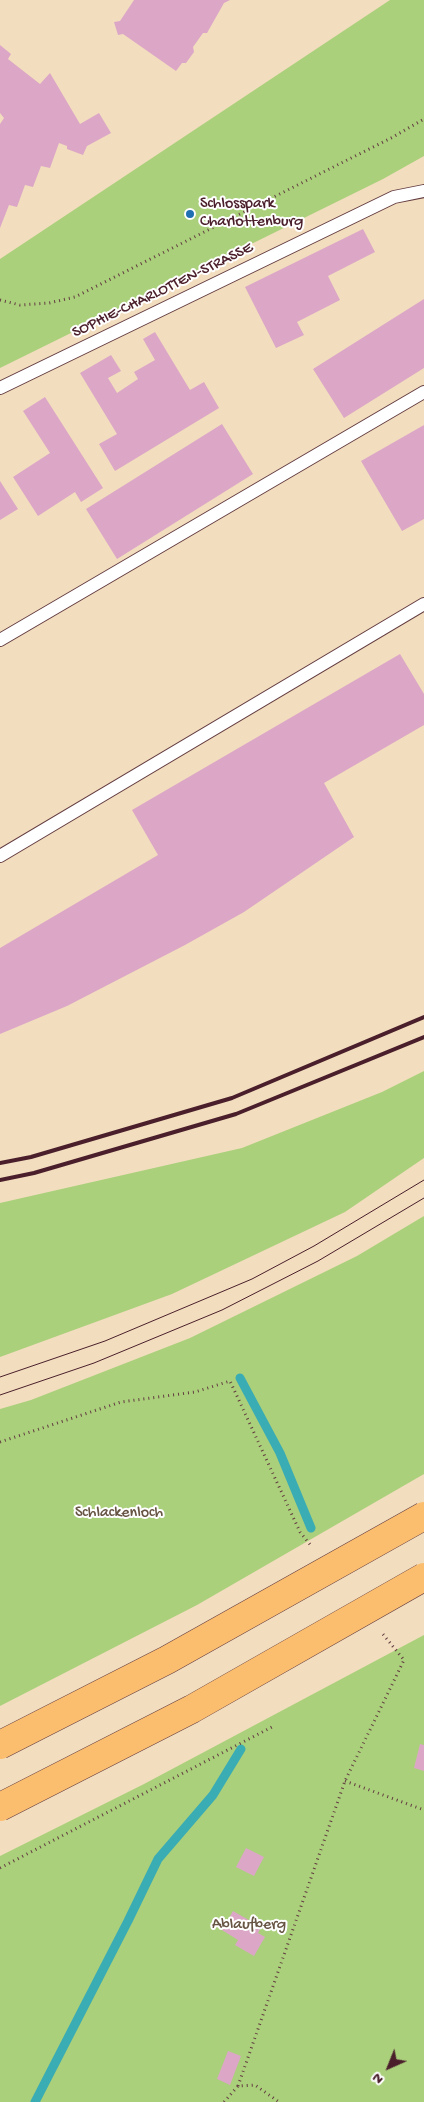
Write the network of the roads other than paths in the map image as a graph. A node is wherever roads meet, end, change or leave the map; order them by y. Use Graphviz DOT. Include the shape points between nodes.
graph roads {
  1 [pos="424,191"];
  2 [pos="0,388"];
  3 [pos="424,392"];
  4 [pos="424,604"];
  5 [pos="0,640"];
  6 [pos="0,856"];
  7 [pos="424,1516"];
  8 [pos="424,1577"];
  9 [pos="0,1745"];
  10 [pos="0,1807"];
  1 -- 2 [label="lane, SOPHIE-CHARLOTTEN-STRASSE" via="394,197"];
  3 -- 5 [label="lane"];
  4 -- 6 [label="lane"];
  7 -- 9 [label="highway, bridge" via="167,1660"];
  8 -- 10 [label="highway, bridge" via="192,1709"];
}
